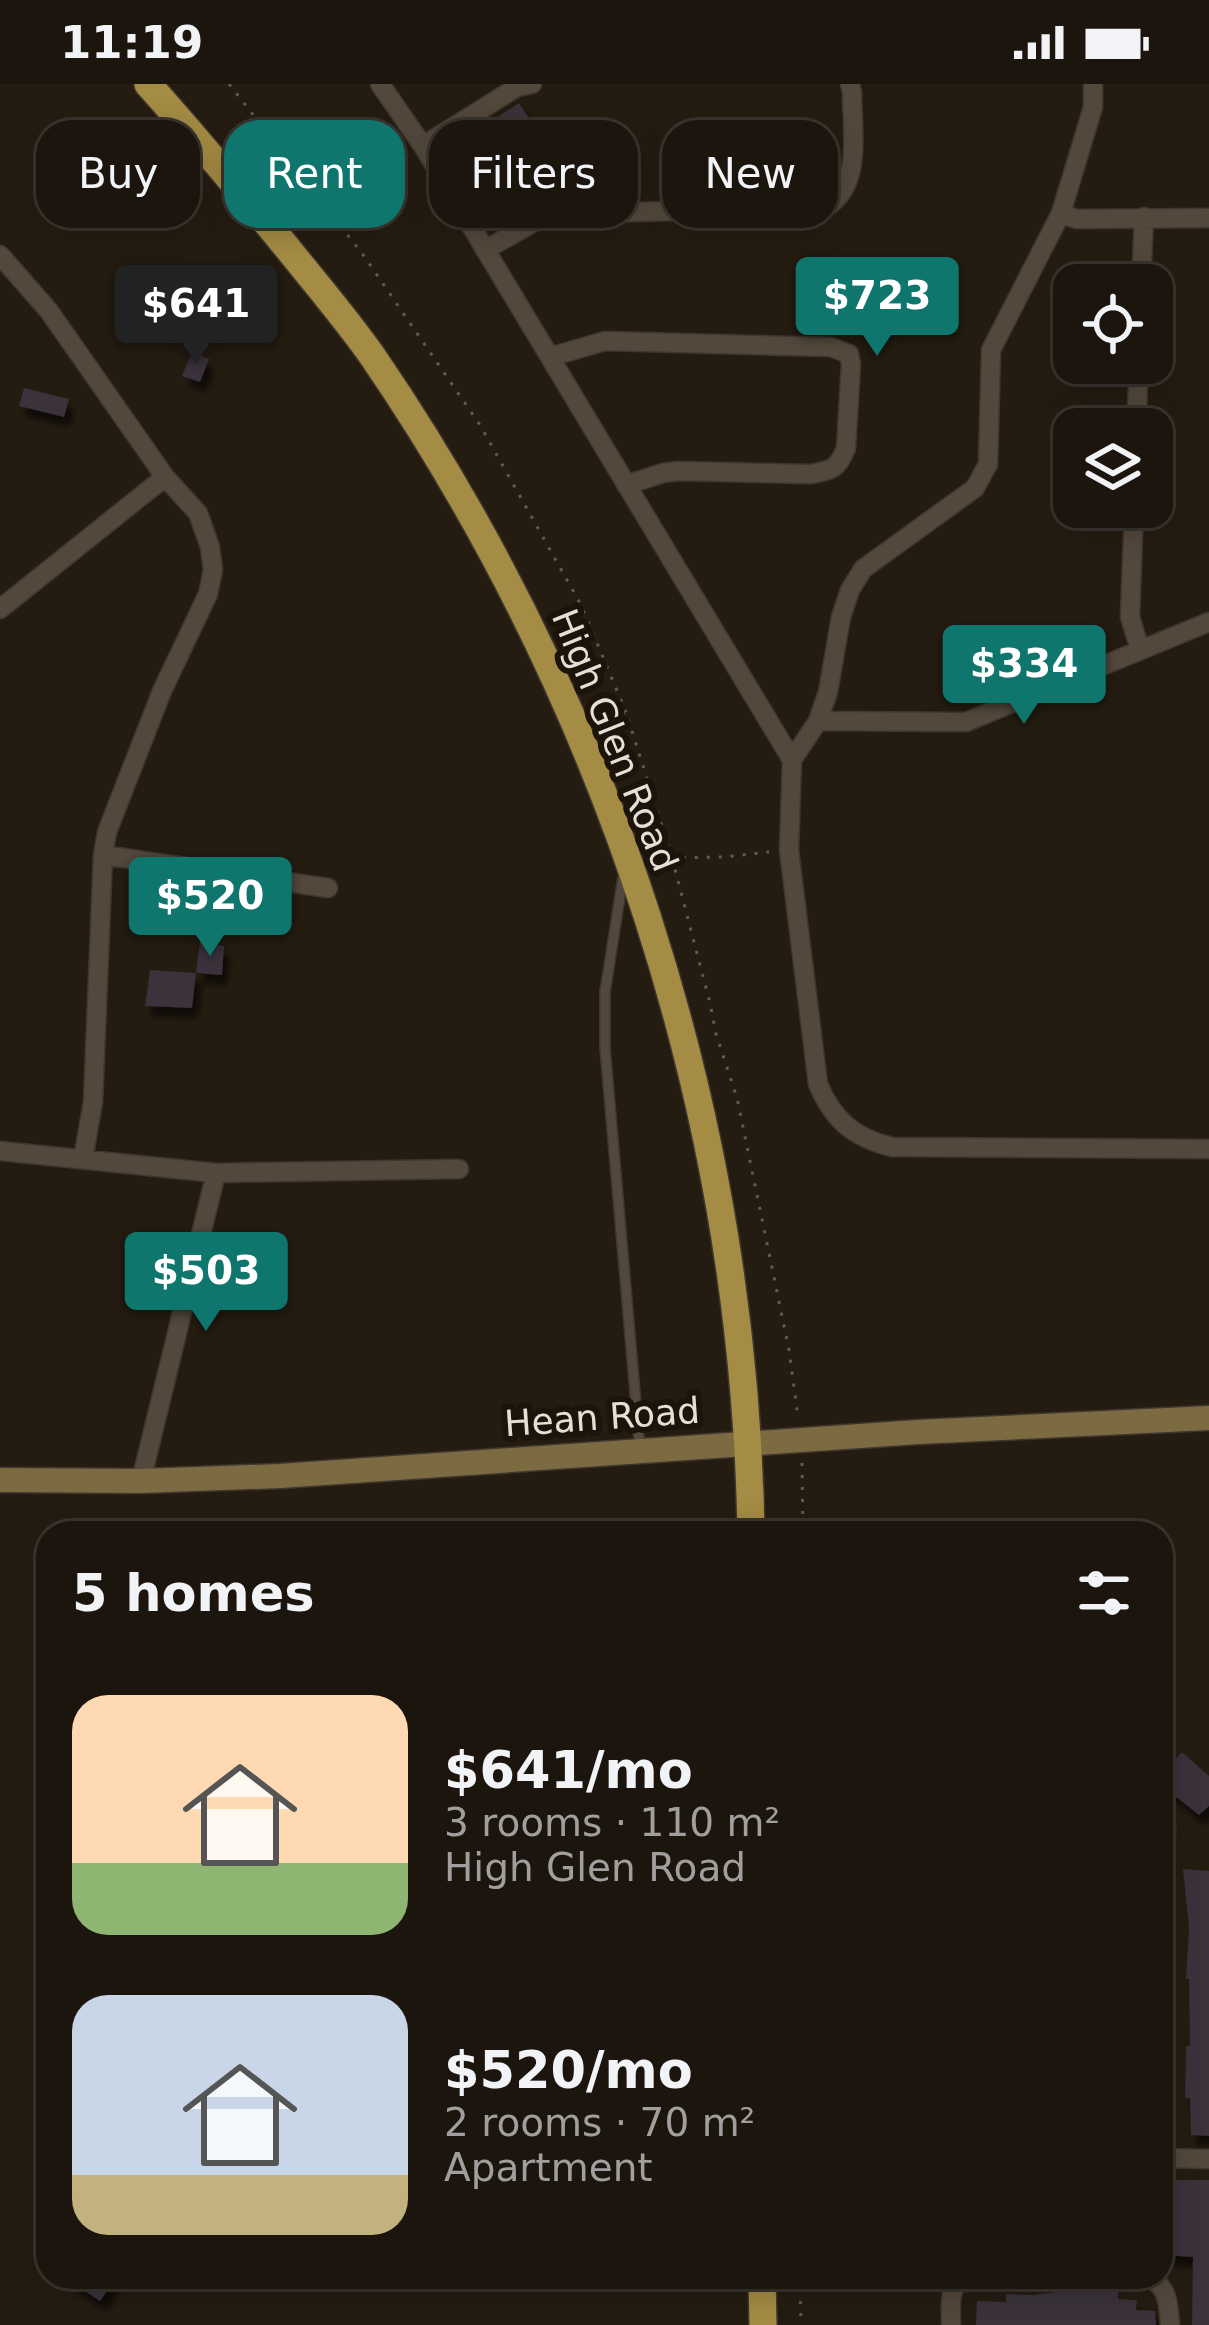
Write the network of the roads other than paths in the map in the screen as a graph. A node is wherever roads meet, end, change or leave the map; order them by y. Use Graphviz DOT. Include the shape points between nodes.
graph roads {
  1 [pos="148,84"];
  2 [pos="380,84"];
  3 [pos="532,84"];
  4 [pos="850,84"];
  5 [pos="1094,84"];
  6 [pos="423,146"];
  7 [pos="1061,213"];
  8 [pos="1144,217"];
  9 [pos="1209,218"];
  10 [pos="485,250"];
  11 [pos="0,255"];
  12 [pos="1143,264"];
  13 [pos="550,357"];
  14 [pos="165,477"];
  15 [pos="626,485"];
  16 [pos="1133,528"];
  17 [pos="0,609"];
  18 [pos="1209,622"];
  19 [pos="1141,650"];
  20 [pos="818,721"];
  21 [pos="792,760"];
  22 [pos="103,855"];
  23 [pos="626,856"];
  24 [pos="328,888"];
  25 [pos="1209,1149"];
  26 [pos="0,1151"];
  27 [pos="83,1159"];
  28 [pos="459,1169"];
  29 [pos="217,1173"];
  30 [pos="1209,1418"];
  31 [pos="746,1444"];
  32 [pos="640,1450"];
  33 [pos="0,1480"];
  34 [pos="141,1481"];
  35 [pos="751,1521"];
  36 [pos="1173,2158"];
  37 [pos="1209,2159"];
  38 [pos="762,2289"];
  39 [pos="953,2289"];
  40 [pos="1164,2289"];
  41 [pos="763,2325"];
  42 [pos="951,2325"];
  43 [pos="1170,2325"];
  1 -- 23 [label="main road, High Glen Road" via="371,354 470,512 581,735"];
  2 -- 6 [label="street"];
  3 -- 6 [label="street"];
  4 -- 10 [label="street" via="851,171 847,188 826,207 559,214"];
  5 -- 7 [label="street"];
  6 -- 10 [label="street"];
  7 -- 8 [label="street"];
  7 -- 20 [label="street" via="991,350 988,464 975,488 863,569 841,617"];
  8 -- 9 [label="street"];
  8 -- 12 [label="street"];
  10 -- 13 [label="street"];
  11 -- 14 [label="street" via="49,310"];
  13 -- 15 [label="street"];
  13 -- 15 [label="street" via="605,341 831,347 849,354 846,448 832,470 678,471"];
  14 -- 17 [label="street"];
  14 -- 22 [label="street" via="198,513 213,570"];
  15 -- 21 [label="street"];
  16 -- 19 [label="street" via="1130,617"];
  18 -- 19 [label="street"];
  19 -- 20 [label="street" via="966,722"];
  20 -- 21 [label="street"];
  21 -- 25 [label="street" via="789,850 818,1084 843,1124 892,1148"];
  22 -- 24 [label="street"];
  22 -- 27 [label="street" via="93,1102"];
  23 -- 31 [label="main road, High Glen Road" via="676,1012 716,1180"];
  23 -- 32 [label="lane" via="605,992 605,1048"];
  26 -- 27 [label="street"];
  27 -- 29 [label="street"];
  28 -- 29 [label="street"];
  29 -- 34 [label="street"];
  30 -- 31 [label="street, Hean Road"];
  31 -- 32 [label="street, Hean Road"];
  31 -- 35 [label="main road, High Glen Road"];
  32 -- 34 [label="street, Hean Road"];
  33 -- 34 [label="street, Hean Road"];
  36 -- 37 [label="street"];
  38 -- 41 [label="main road"];
  39 -- 42 [label="street"];
  40 -- 43 [label="street"];
}
